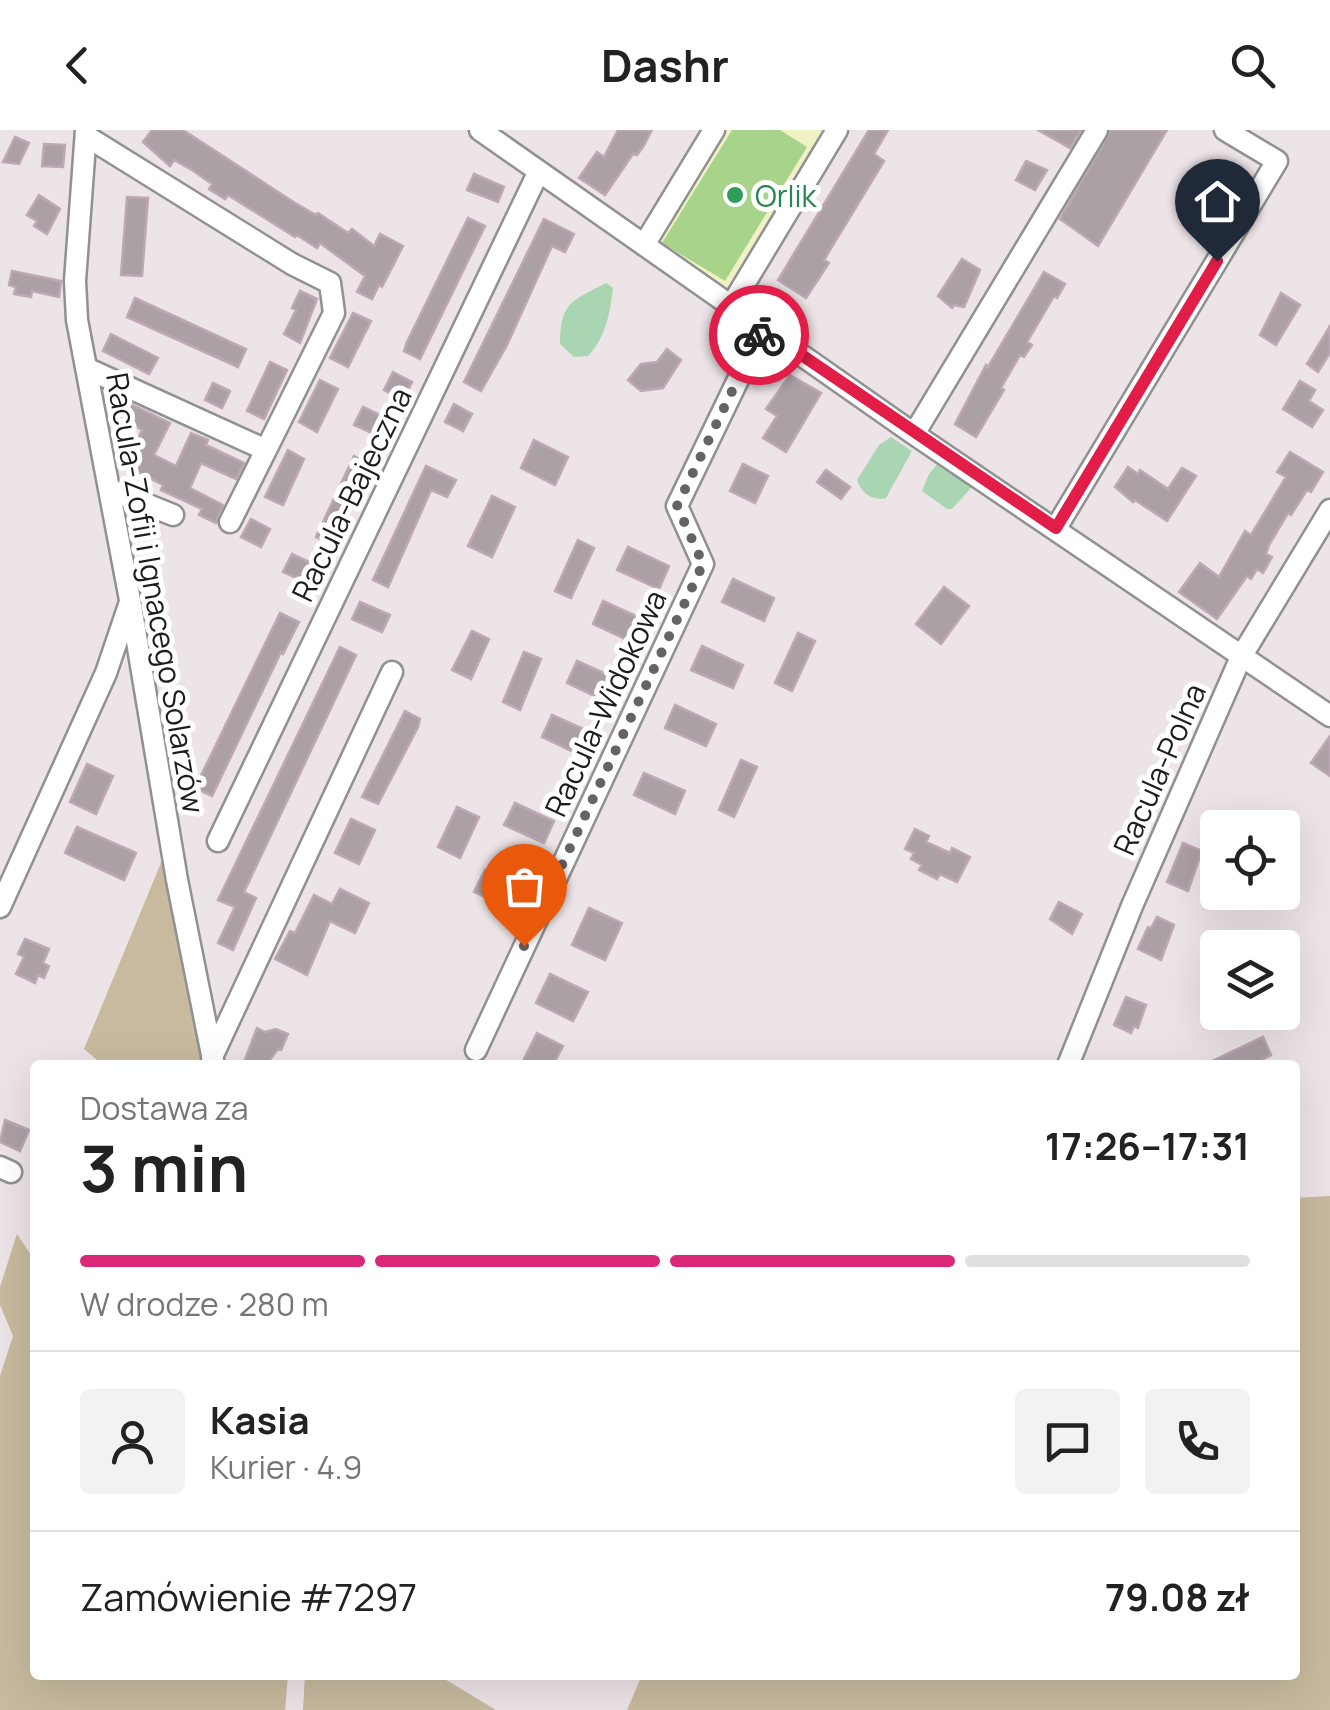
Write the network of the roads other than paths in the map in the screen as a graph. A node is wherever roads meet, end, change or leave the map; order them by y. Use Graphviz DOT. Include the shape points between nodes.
graph roads {
  1 [pos="480,130"];
  2 [pos="714,130"];
  3 [pos="837,130"];
  4 [pos="1098,130"];
  5 [pos="1225,130"];
  6 [pos="86,133"];
  7 [pos="538,173"];
  8 [pos="644,245"];
  9 [pos="731,306"];
  10 [pos="762,328"];
  11 [pos="86,368"];
  12 [pos="914,434"];
  13 [pos="266,450"];
  14 [pos="109,489"];
  15 [pos="1330,510"];
  16 [pos="173,515"];
  17 [pos="230,522"];
  18 [pos="1056,528"];
  19 [pos="130,600"];
  20 [pos="1241,657"];
  21 [pos="392,672"];
  22 [pos="1330,716"];
  23 [pos="218,841"];
  24 [pos="0,907"];
  25 [pos="476,1050"];
  26 [pos="213,1060"];
  27 [pos="213,1060"];
  28 [pos="1070,1060"];
  1 -- 7 [label="street"];
  2 -- 8 [label="street"];
  3 -- 9 [label="street"];
  4 -- 12 [label="street"];
  5 -- 18 [label="street" via="1277,161"];
  6 -- 11 [label="street, Racula-Zofii i Ignacego Solarzów" via="74,281"];
  6 -- 13 [label="street, Racula-Zofii i Ignacego Solarzów" via="330,283 334,313"];
  7 -- 8 [label="street"];
  7 -- 23 [label="street, Racula-Bajeczna"];
  8 -- 9 [label="street"];
  9 -- 10 [label="street"];
  10 -- 12 [label="street"];
  10 -- 25 [label="street, Racula-Widokowa" via="677,506 703,564"];
  11 -- 13 [label="street"];
  11 -- 14 [label="street, Racula-Zofii i Ignacego Solarzów"];
  12 -- 18 [label="street"];
  13 -- 17 [label="street"];
  14 -- 16 [label="street"];
  14 -- 19 [label="street, Racula-Zofii i Ignacego Solarzów"];
  15 -- 20 [label="street, Racula-Polna"];
  18 -- 20 [label="street"];
  19 -- 24 [label="street" via="106,673"];
  19 -- 26 [label="street, Racula-Zofii i Ignacego Solarzów"];
  20 -- 22 [label="street"];
  20 -- 28 [label="street, Racula-Polna"];
  21 -- 27 [label="street, Racula-Zofii i Ignacego Solarzów"];
}
